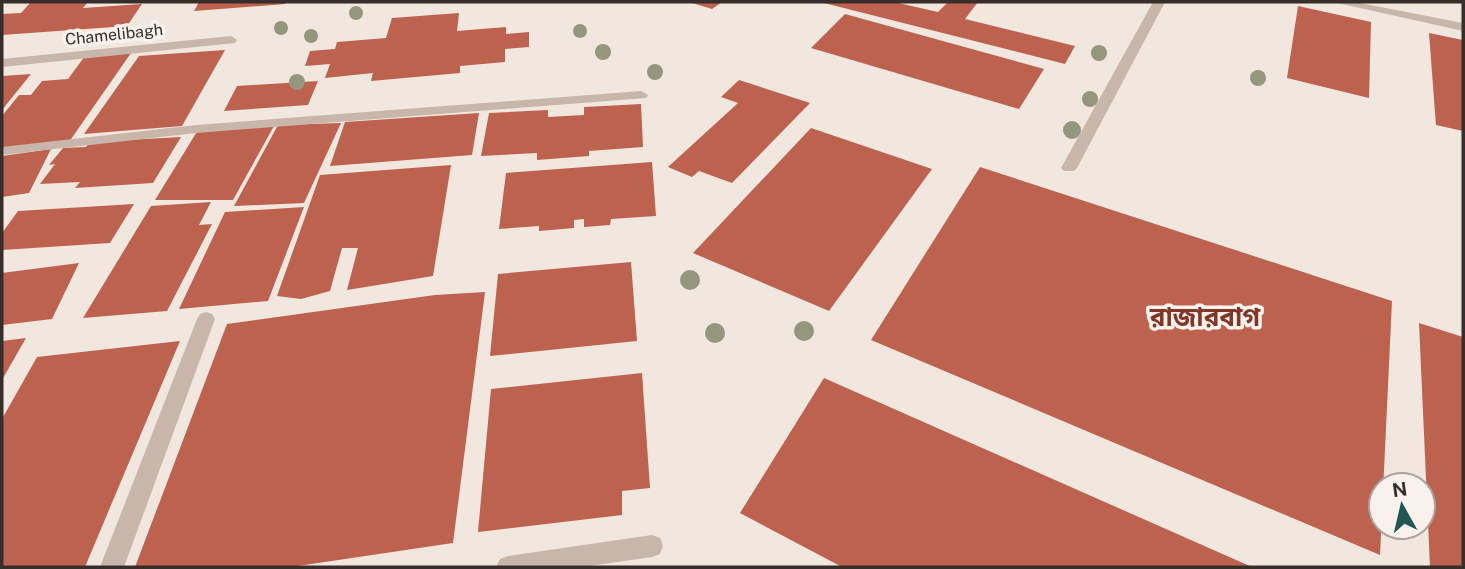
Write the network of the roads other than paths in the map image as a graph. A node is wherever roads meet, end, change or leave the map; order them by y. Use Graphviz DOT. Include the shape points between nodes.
graph roads {
  1 [pos="1158,2"];
  2 [pos="1339,2"];
  3 [pos="1463,27"];
  4 [pos="231,40"];
  5 [pos="2,63"];
  6 [pos="641,95"];
  7 [pos="2,151"];
  8 [pos="1069,168"];
  9 [pos="206,319"];
  10 [pos="652,545"];
  11 [pos="112,567"];
  12 [pos="508,567"];
  1 -- 8 [label="street"];
  2 -- 3 [label="street"];
  4 -- 5 [label="street, Chamelibagh"];
  6 -- 7 [label="street" via="196,129"];
  9 -- 11 [label="street"];
  10 -- 12 [label="street"];
}
